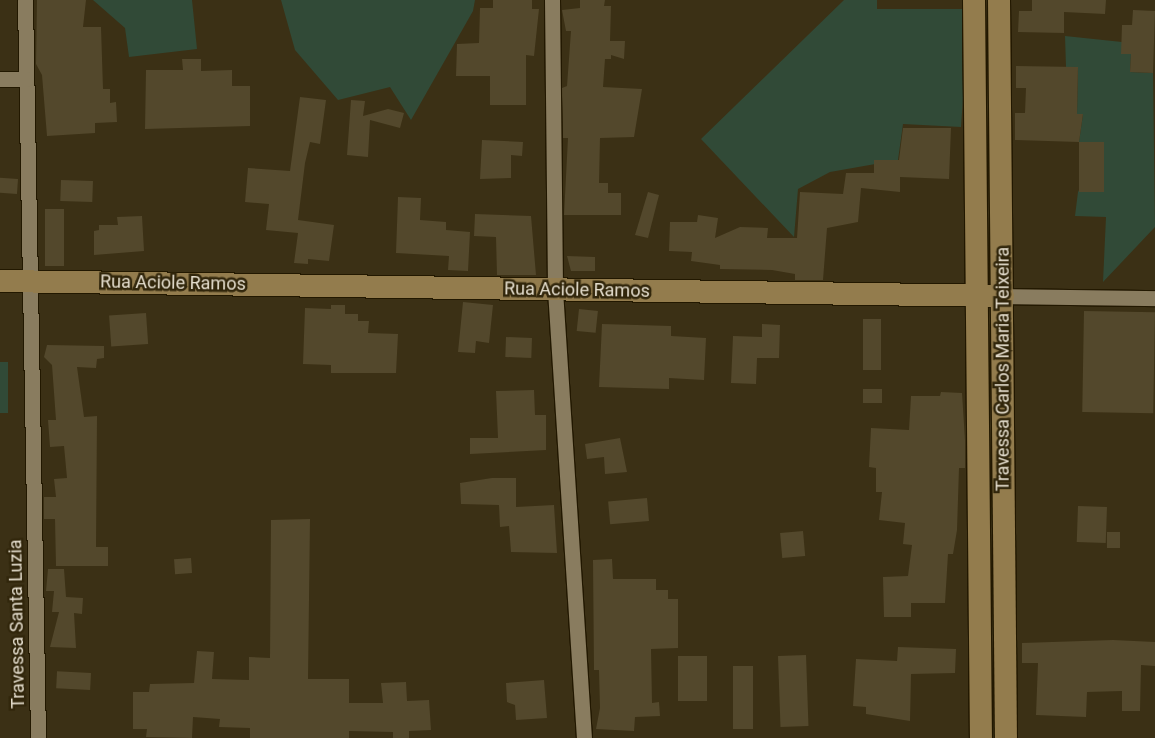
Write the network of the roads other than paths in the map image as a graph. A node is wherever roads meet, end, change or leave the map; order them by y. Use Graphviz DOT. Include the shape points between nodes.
graph roads {
  1 [pos="25,0"];
  2 [pos="552,0"];
  3 [pos="974,0"];
  4 [pos="999,0"];
  5 [pos="0,79"];
  6 [pos="26,79"];
  7 [pos="0,281"];
  8 [pos="28,281"];
  9 [pos="555,290"];
  10 [pos="976,296"];
  11 [pos="1003,296"];
  12 [pos="1155,298"];
  13 [pos="38,738"];
  14 [pos="584,738"];
  15 [pos="981,738"];
  16 [pos="1006,738"];
  1 -- 6 [label="street, Travessa Santa Luzia"];
  2 -- 9 [label="street"];
  3 -- 10 [label="main road, Travessa Carlos Maria Teixeira"];
  4 -- 11 [label="main road, Travessa Carlos Maria Teixeira"];
  5 -- 6 [label="street"];
  6 -- 8 [label="street, Travessa Santa Luzia"];
  7 -- 8 [label="main road, Rua Aciole Ramos"];
  8 -- 9 [label="main road, Rua Aciole Ramos"];
  8 -- 13 [label="street, Travessa Santa Luzia"];
  9 -- 10 [label="main road, Rua Aciole Ramos"];
  9 -- 14 [label="street"];
  10 -- 11 [label="main road, Rua Aciole Ramos"];
  10 -- 15 [label="main road, Travessa Carlos Maria Teixeira"];
  11 -- 12 [label="street, Rua Aciole Ramos"];
  11 -- 16 [label="main road, Travessa Carlos Maria Teixeira"];
}
